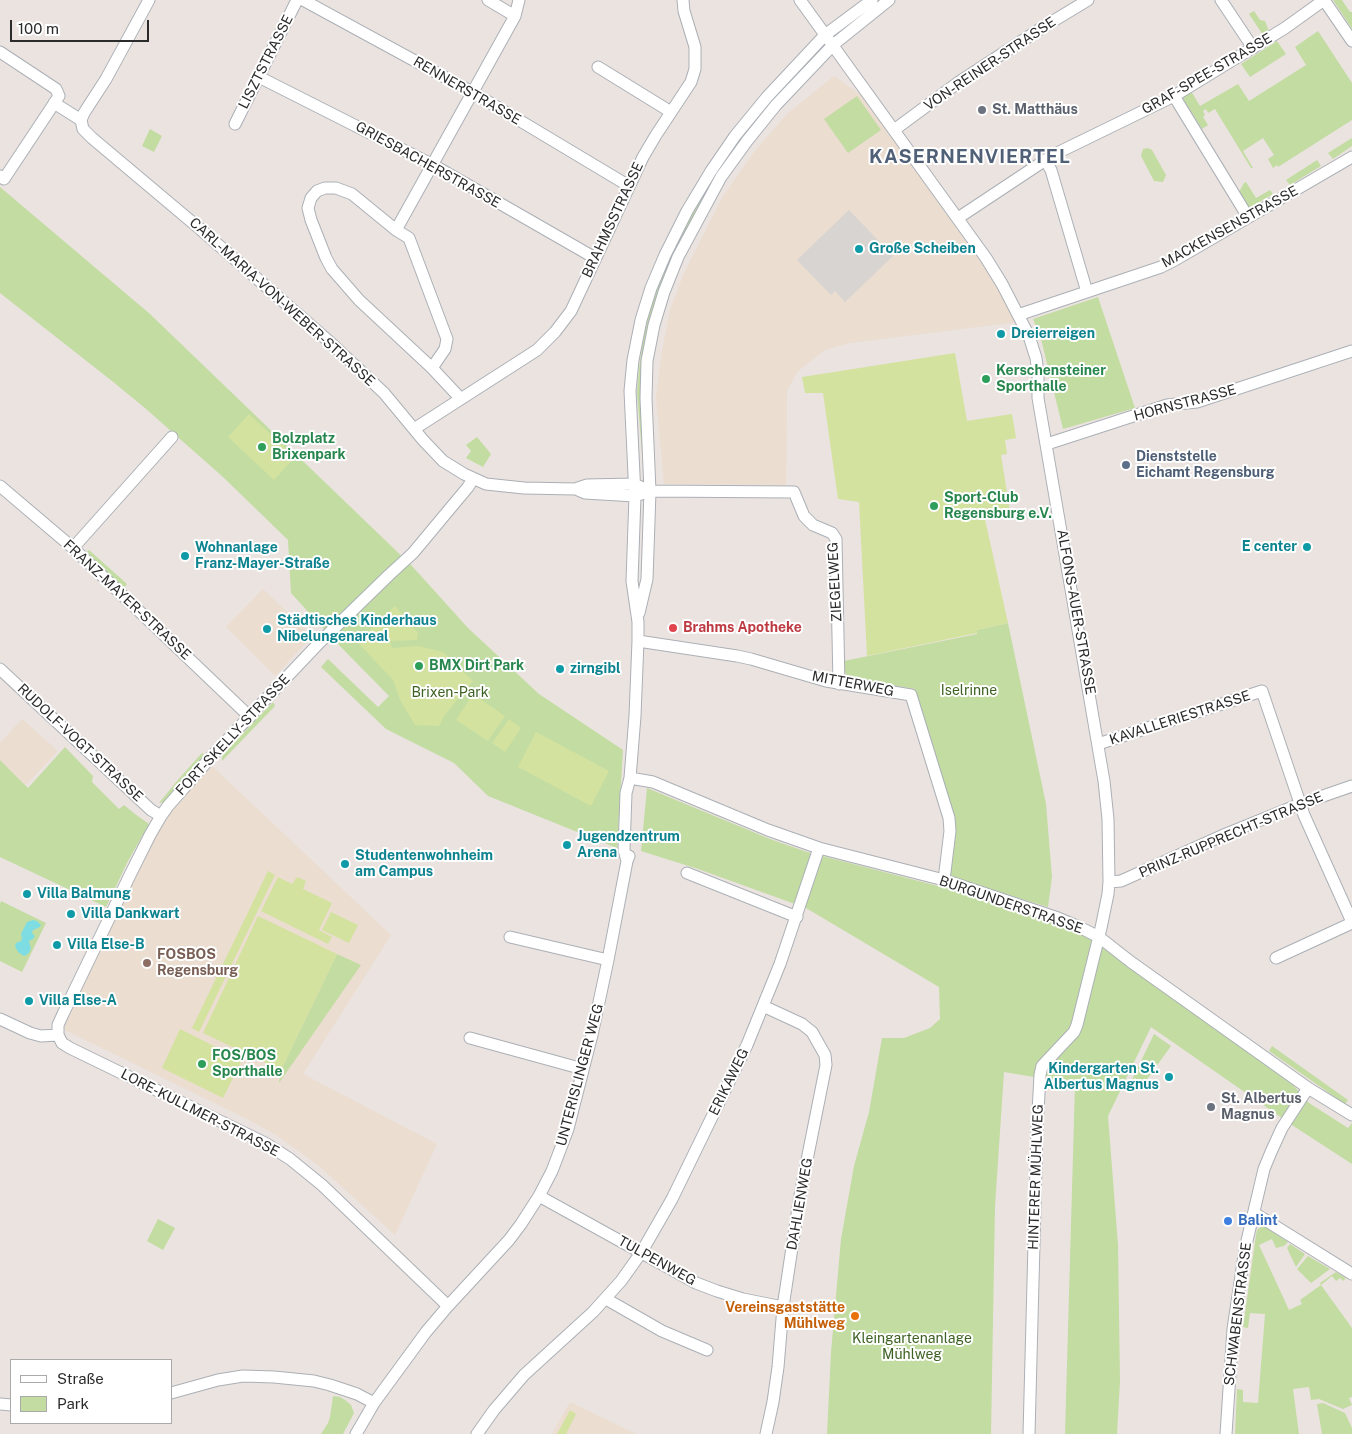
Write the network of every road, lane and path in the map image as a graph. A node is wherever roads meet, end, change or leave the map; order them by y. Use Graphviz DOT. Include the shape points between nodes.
graph roads {
  1 [pos="149,0"];
  2 [pos="297,0"];
  3 [pos="304,0"];
  4 [pos="488,0"];
  5 [pos="519,0"];
  6 [pos="683,0"];
  7 [pos="800,0"];
  8 [pos="872,0"];
  9 [pos="889,0"];
  10 [pos="1088,0"];
  11 [pos="1221,0"];
  12 [pos="1324,0"];
  13 [pos="515,16"];
  14 [pos="825,35"];
  15 [pos="1352,41"];
  16 [pos="833,45"];
  17 [pos="1253,48"];
  18 [pos="0,52"];
  19 [pos="598,67"];
  20 [pos="259,76"];
  21 [pos="472,92"];
  22 [pos="1174,96"];
  23 [pos="54,103"];
  24 [pos="671,112"];
  25 [pos="81,120"];
  26 [pos="235,124"];
  27 [pos="894,130"];
  28 [pos="1352,157"];
  29 [pos="1045,160"];
  30 [pos="433,165"];
  31 [pos="0,176"];
  32 [pos="629,186"];
  33 [pos="1248,217"];
  34 [pos="958,218"];
  35 [pos="396,230"];
  36 [pos="595,258"];
  37 [pos="1087,292"];
  38 [pos="1018,315"];
  39 [pos="1352,351"];
  40 [pos="432,368"];
  41 [pos="460,399"];
  42 [pos="414,429"];
  43 [pos="172,437"];
  44 [pos="1046,444"];
  45 [pos="473,479"];
  46 [pos="0,486"];
  47 [pos="634,490"];
  48 [pos="650,491"];
  49 [pos="73,548"];
  50 [pos="638,622"];
  51 [pos="638,641"];
  52 [pos="0,668"];
  53 [pos="838,684"];
  54 [pos="250,716"];
  55 [pos="1098,744"];
  56 [pos="630,778"];
  57 [pos="1352,786"];
  58 [pos="1300,804"];
  59 [pos="160,816"];
  60 [pos="819,848"];
  61 [pos="687,873"];
  62 [pos="944,880"];
  63 [pos="1109,882"];
  64 [pos="797,916"];
  65 [pos="1352,922"];
  66 [pos="510,937"];
  67 [pos="1099,937"];
  68 [pos="1276,958"];
  69 [pos="608,960"];
  70 [pos="763,1006"];
  71 [pos="0,1019"];
  72 [pos="58,1035"];
  73 [pos="470,1038"];
  74 [pos="583,1069"];
  75 [pos="1308,1088"];
  76 [pos="1351,1112"];
  77 [pos="539,1196"];
  78 [pos="1254,1213"];
  79 [pos="641,1253"];
  80 [pos="1352,1274"];
  81 [pos="606,1299"];
  82 [pos="448,1306"];
  83 [pos="783,1307"];
  84 [pos="707,1350"];
  85 [pos="172,1393"];
  86 [pos="374,1403"];
  87 [pos="356,1434"];
  88 [pos="477,1434"];
  89 [pos="766,1434"];
  90 [pos="1029,1434"];
  91 [pos="1226,1434"];
  1 -- 25 [label="street"];
  2 -- 20 [label="street, LISZTSTRASSE"];
  3 -- 21 [label="street, RENNERSTRASSE"];
  4 -- 13 [label="street"];
  5 -- 13 [label="street"];
  6 -- 24 [label="street, BRAHMSSTRASSE" via="695,47 695,69 691,82"];
  7 -- 14 [label="street, ALFONS-AUER-STRASSE"];
  8 -- 14 [label="street"];
  9 -- 16 [label="street"];
  10 -- 27 [label="street, VON-REINER-STRASSE" via="958,82"];
  11 -- 17 [label="street"];
  12 -- 15 [label="street"];
  12 -- 17 [label="street, GRAF-SPEE-STRASSE"];
  13 -- 21 [label="street"];
  14 -- 16 [label="street, ALFONS-AUER-STRASSE"];
  14 -- 47 [label="street" via="735,136 687,211 651,288 640,320 630,391"];
  16 -- 27 [label="street, ALFONS-AUER-STRASSE"];
  16 -- 48 [label="street" via="782,98 747,141 721,177 678,257 664,292 647,361"];
  17 -- 22 [label="street, GRAF-SPEE-STRASSE"];
  18 -- 23 [label="street" via="56,89 59,96"];
  19 -- 24 [label="street"];
  20 -- 26 [label="street, LISZTSTRASSE"];
  20 -- 30 [label="street, GRIESBACHERSTRASSE"];
  21 -- 30 [label="street"];
  21 -- 32 [label="street, RENNERSTRASSE"];
  22 -- 29 [label="street, GRAF-SPEE-STRASSE"];
  22 -- 33 [label="street"];
  23 -- 25 [label="street, CARL-MARIA-VON-WEBER-STRASSE"];
  23 -- 31 [label="street" via="4,179"];
  24 -- 32 [label="street, BRAHMSSTRASSE"];
  25 -- 42 [label="street, CARL-MARIA-VON-WEBER-STRASSE" via="83,129 92,138 332,344 384,393"];
  27 -- 34 [label="street, ALFONS-AUER-STRASSE"];
  28 -- 33 [label="street, MACKENSENSTRASSE"];
  29 -- 34 [label="street, GRAF-SPEE-STRASSE"];
  29 -- 37 [label="street" via="1051,170"];
  30 -- 35 [label="street"];
  30 -- 36 [label="street, GRIESBACHERSTRASSE"];
  32 -- 36 [label="street, BRAHMSSTRASSE"];
  33 -- 37 [label="street, MACKENSENSTRASSE" via="1161,267"];
  34 -- 38 [label="street, ALFONS-AUER-STRASSE" via="986,258"];
  35 -- 40 [label="street" via="409,238 447,339 445,349"];
  35 -- 40 [label="street" via="346,190 325,188 311,198 308,208 311,220 332,269 359,300"];
  36 -- 41 [label="street, BRAHMSSTRASSE" via="571,311 555,332 528,357"];
  37 -- 38 [label="street, MACKENSENSTRASSE"];
  38 -- 44 [label="street, ALFONS-AUER-STRASSE" via="1036,358 1038,398"];
  39 -- 44 [label="street, HORNSTRASSE" via="1196,402 1167,406"];
  40 -- 41 [label="street"];
  41 -- 42 [label="street, BRAHMSSTRASSE"];
  42 -- 45 [label="street, CARL-MARIA-VON-WEBER-STRASSE" via="443,461"];
  43 -- 49 [label="street"];
  44 -- 55 [label="street, ALFONS-AUER-STRASSE"];
  45 -- 47 [label="street, CARL-MARIA-VON-WEBER-STRASSE" via="505,487 575,489 586,493"];
  45 -- 54 [label="street, FORT-SKELLY-STRASSE" via="413,553 320,642"];
  46 -- 49 [label="street, FRANZ-MAYER-STRASSE"];
  47 -- 48 [label="street"];
  47 -- 50 [label="street" via="632,581"];
  48 -- 50 [label="street" via="646,579"];
  48 -- 53 [label="street, ZIEGELWEG" via="794,492 804,516 813,525 832,533 836,539"];
  49 -- 54 [label="street, FRANZ-MAYER-STRASSE"];
  50 -- 51 [label="street, UNTERISLINGER WEG"];
  51 -- 53 [label="street, MITTERWEG" via="751,659"];
  51 -- 56 [label="street, UNTERISLINGER WEG"];
  52 -- 59 [label="street, RUDOLF-VOGT-STRASSE"];
  53 -- 62 [label="street, MITTERWEG" via="911,695 948,818 950,831"];
  54 -- 59 [label="street, FORT-SKELLY-STRASSE"];
  55 -- 58 [label="street, KAVALLERIESTRASSE" via="1262,691"];
  55 -- 63 [label="street, ALFONS-AUER-STRASSE" via="1108,819"];
  56 -- 60 [label="street, BURGUNDERSTRASSE" via="653,782"];
  56 -- 69 [label="street, UNTERISLINGER WEG" via="634,794 631,850 626,861"];
  57 -- 58 [label="street, PRINZ-RUPPRECHT-STRASSE"];
  58 -- 63 [label="street, PRINZ-RUPPRECHT-STRASSE" via="1121,881"];
  58 -- 65 [label="street"];
  59 -- 72 [label="street, FORT-SKELLY-STRASSE" via="62,1014"];
  60 -- 62 [label="street, BURGUNDERSTRASSE"];
  60 -- 64 [label="street, ERIKAWEG"];
  61 -- 64 [label="street"];
  62 -- 67 [label="street, BURGUNDERSTRASSE" via="1058,918"];
  63 -- 67 [label="street, ALFONS-AUER-STRASSE"];
  64 -- 70 [label="street, ERIKAWEG"];
  65 -- 68 [label="street"];
  66 -- 69 [label="street"];
  67 -- 75 [label="street, BURGUNDERSTRASSE"];
  67 -- 90 [label="street, HINTERER MÜHLWEG" via="1077,1025 1042,1066 1040,1075"];
  69 -- 74 [label="street, UNTERISLINGER WEG"];
  70 -- 79 [label="street, ERIKAWEG" via="672,1199"];
  70 -- 83 [label="street, DAHLIENWEG" via="812,1032 825,1055 826,1065 800,1195"];
  71 -- 72 [label="street" via="30,1033"];
  72 -- 82 [label="street, LORE-KULLMER-STRASSE" via="70,1048 265,1143 290,1159 322,1184"];
  73 -- 74 [label="street"];
  74 -- 77 [label="street, UNTERISLINGER WEG" via="564,1140"];
  75 -- 76 [label="street, BURGUNDERSTRASSE"];
  75 -- 78 [label="street, SCHWABENSTRASSE" via="1270,1152"];
  77 -- 79 [label="street, TULPENWEG"];
  77 -- 82 [label="street, UNTERISLINGER WEG" via="509,1240"];
  78 -- 80 [label="street"];
  78 -- 91 [label="street, SCHWABENSTRASSE" via="1244,1249 1237,1299"];
  79 -- 81 [label="street, ERIKAWEG"];
  79 -- 83 [label="street, TULPENWEG" via="717,1291"];
  81 -- 84 [label="street" via="662,1331"];
  81 -- 88 [label="street, ERIKAWEG" via="524,1375"];
  82 -- 86 [label="street, UNTERISLINGER WEG"];
  83 -- 89 [label="street, DAHLIENWEG" via="778,1367"];
  85 -- 86 [label="street" via="243,1376 274,1377 330,1385"];
  86 -- 87 [label="street, UNTERISLINGER WEG"];
}
